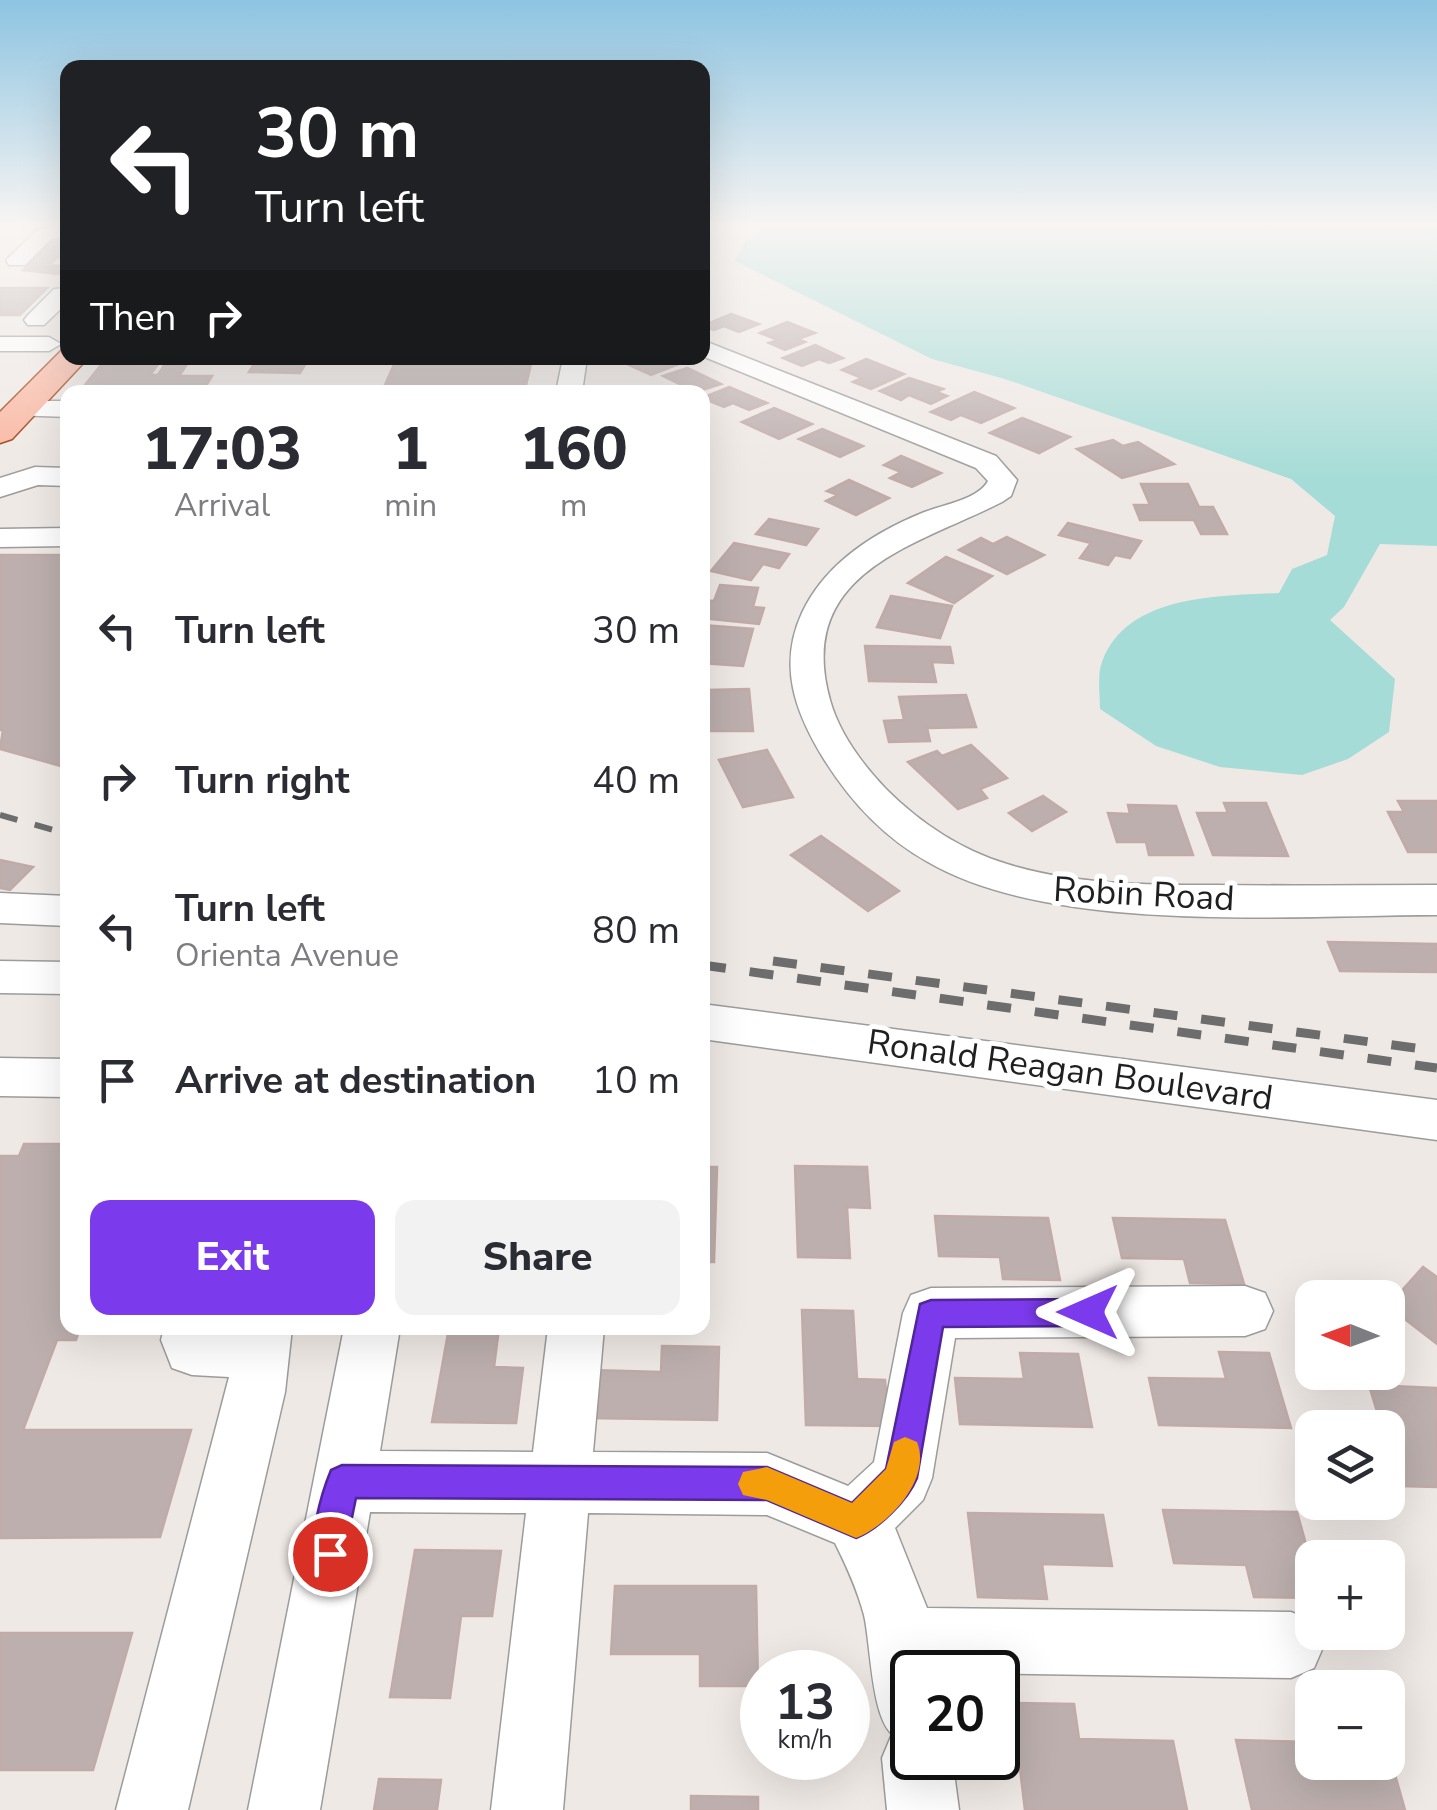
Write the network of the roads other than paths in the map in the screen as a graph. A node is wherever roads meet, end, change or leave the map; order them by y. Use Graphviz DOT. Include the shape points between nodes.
graph roads {
  1 [pos="60,311"];
  2 [pos="57,336"];
  3 [pos="0,344"];
  4 [pos="710,349"];
  5 [pos="60,409"];
  6 [pos="12,410"];
  7 [pos="60,476"];
  8 [pos="0,488"];
  9 [pos="60,508"];
  10 [pos="0,509"];
  11 [pos="60,537"];
  12 [pos="0,538"];
  13 [pos="1437,900"];
  14 [pos="0,908"];
  15 [pos="60,911"];
  16 [pos="0,977"];
  17 [pos="60,978"];
  18 [pos="710,1022"];
  19 [pos="0,1077"];
  20 [pos="60,1078"];
  21 [pos="1437,1120"];
  22 [pos="1245,1311"];
  23 [pos="190,1335"];
  24 [pos="371,1335"];
  25 [pos="575,1335"];
  26 [pos="263,1340"];
  27 [pos="342,1481"];
  28 [pos="558,1484"];
  29 [pos="856,1522"];
  30 [pos="906,1641"];
  31 [pos="1291,1644"];
  32 [pos="907,1650"];
  33 [pos="920,1780"];
  34 [pos="152,1810"];
  35 [pos="284,1810"];
  36 [pos="528,1810"];
  37 [pos="923,1810"];
  1 -- 2 [label="street"];
  2 -- 3 [label="street"];
  2 -- 6 [label="main road"];
  4 -- 13 [label="street, Robin Road" via="986,462 1003,480 986,500 923,523 842,578 816,614 805,659 810,702 837,756 880,808 929,846 981,872 1101,897"];
  5 -- 6 [label="street"];
  7 -- 8 [label="street"];
  9 -- 10 [label="street"];
  11 -- 12 [label="street"];
  14 -- 15 [label="street"];
  16 -- 17 [label="street"];
  18 -- 21 [label="street, Ronald Reagan Boulevard"];
  19 -- 20 [label="street"];
  22 -- 29 [label="street" via="931,1313 901,1478"];
  23 -- 26 [label="street" via="192,1349"];
  24 -- 27 [label="street"];
  25 -- 28 [label="street"];
  26 -- 34 [label="street" via="256,1392"];
  27 -- 28 [label="street"];
  27 -- 35 [label="street"];
  28 -- 29 [label="street" via="767,1484"];
  28 -- 36 [label="street"];
  29 -- 30 [label="street" via="883,1567"];
  30 -- 31 [label="street"];
  30 -- 32 [label="street"];
  33 -- 37 [label="street"];
}
